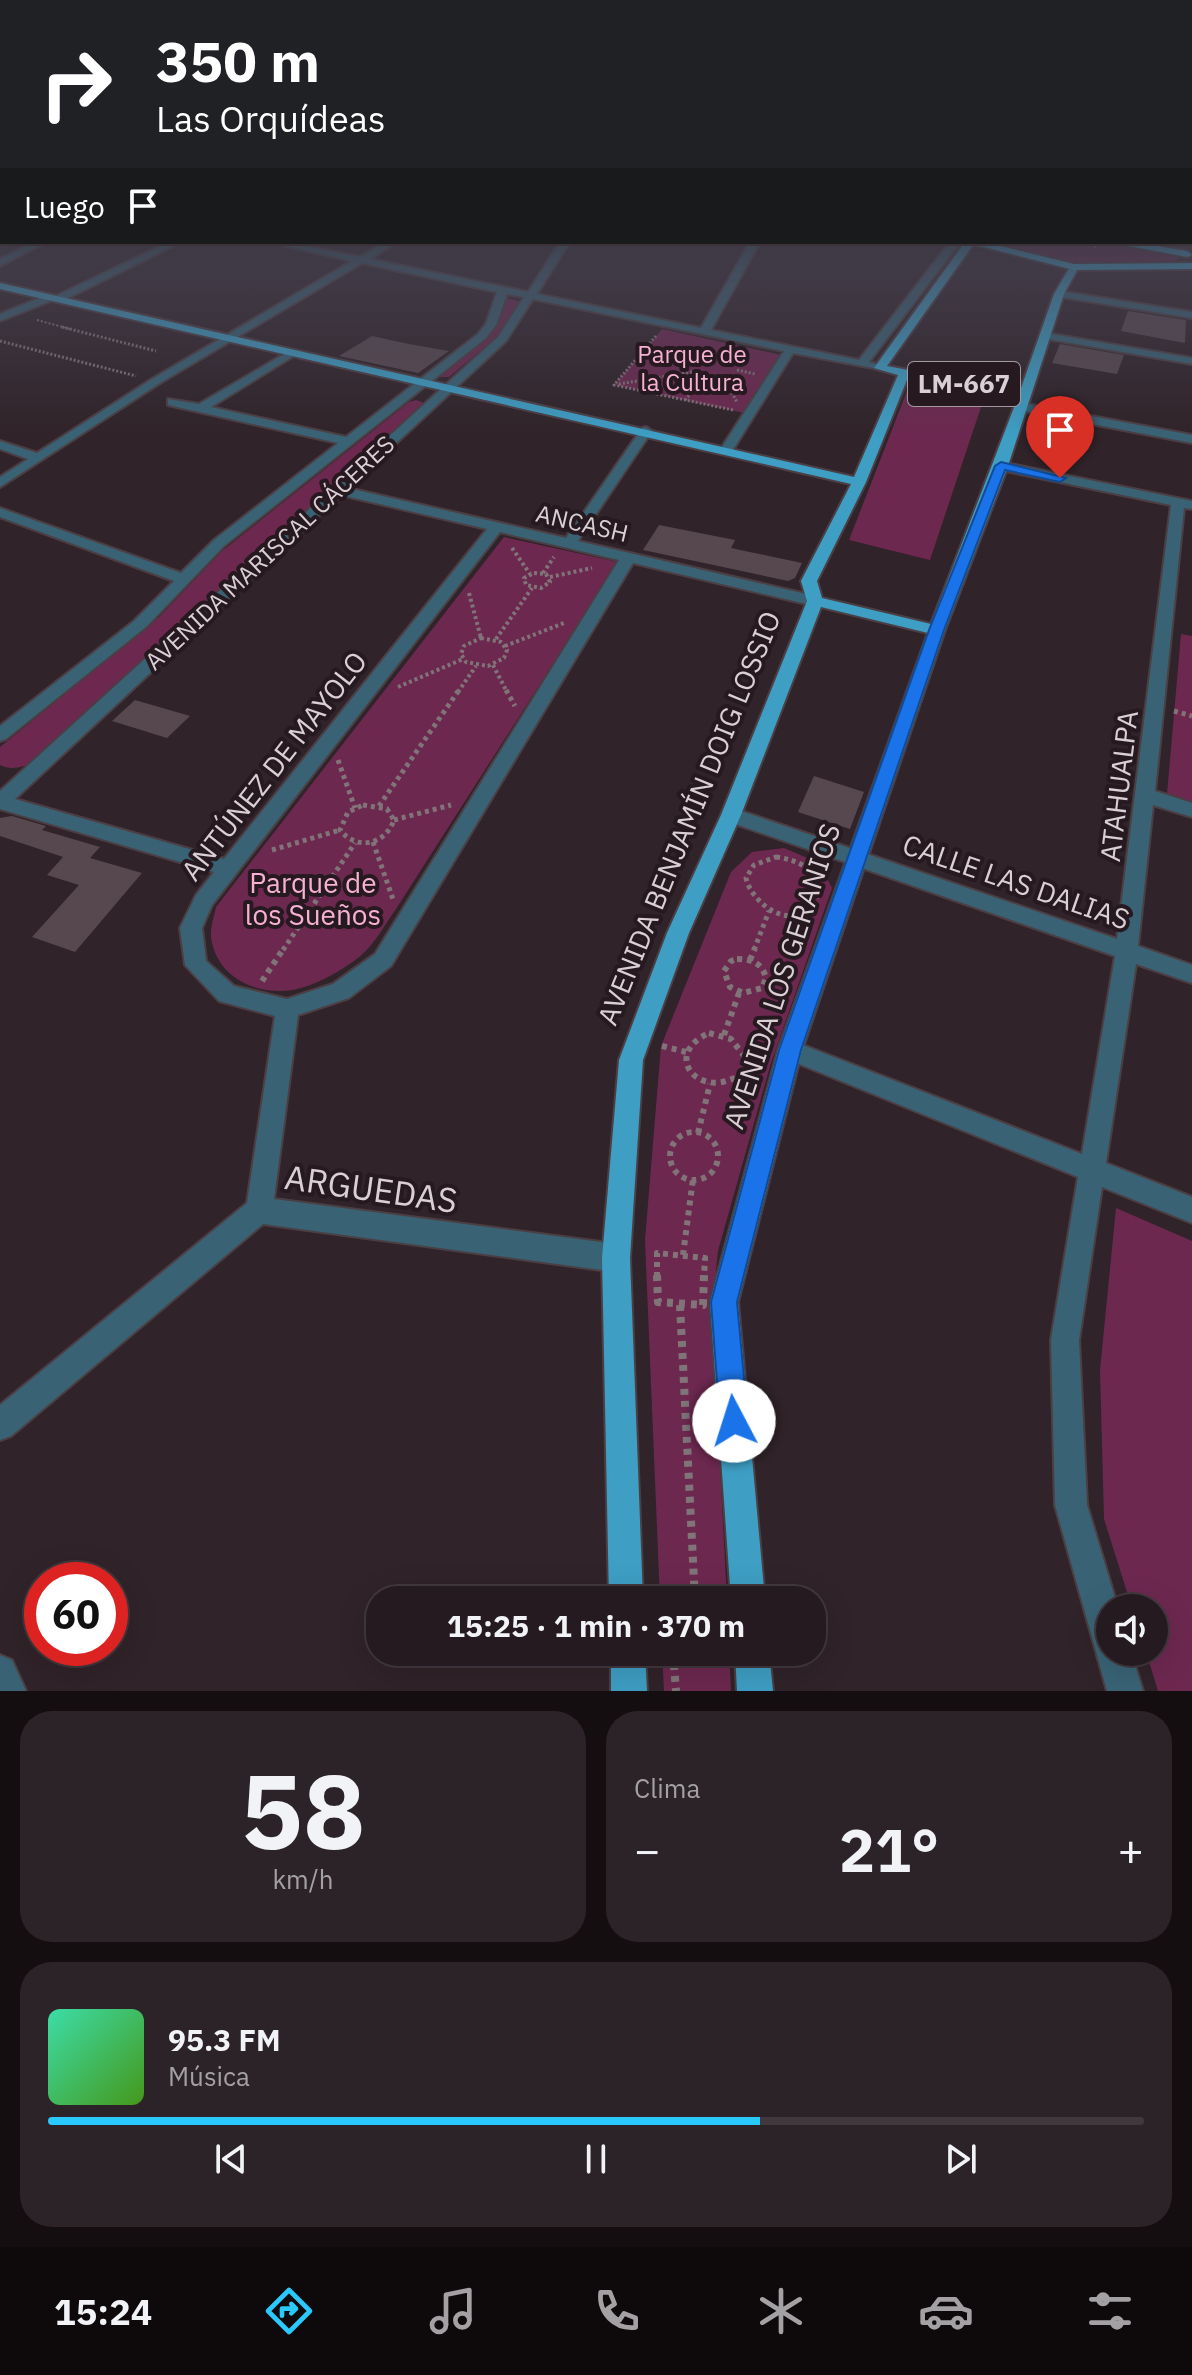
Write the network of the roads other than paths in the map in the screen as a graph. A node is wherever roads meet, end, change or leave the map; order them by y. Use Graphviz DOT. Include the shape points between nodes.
graph roads {
  1 [pos="94,280"];
  2 [pos="329,280"];
  3 [pos="456,280"];
  4 [pos="542,280"];
  5 [pos="734,280"];
  6 [pos="926,280"];
  7 [pos="943,280"];
  8 [pos="1067,280"];
  9 [pos="0,286"];
  10 [pos="503,290"];
  11 [pos="1059,294"];
  12 [pos="532,296"];
  13 [pos="55,298"];
  14 [pos="1192,315"];
  15 [pos="0,318"];
  16 [pos="704,332"];
  17 [pos="1046,336"];
  18 [pos="229,340"];
  19 [pos="790,350"];
  20 [pos="291,353"];
  21 [pos="1192,361"];
  22 [pos="862,364"];
  23 [pos="880,368"];
  24 [pos="904,373"];
  25 [pos="422,382"];
  26 [pos="448,387"];
  27 [pos="1023,401"];
  28 [pos="172,402"];
  29 [pos="201,408"];
  30 [pos="646,431"];
  31 [pos="1192,439"];
  32 [pos="348,441"];
  33 [pos="0,445"];
  34 [pos="726,450"];
  35 [pos="38,458"];
  36 [pos="1001,466"];
  37 [pos="859,482"];
  38 [pos="0,483"];
  39 [pos="339,490"];
  40 [pos="1185,504"];
  41 [pos="0,512"];
  42 [pos="500,532"];
  43 [pos="564,546"];
  44 [pos="628,558"];
  45 [pos="183,579"];
  46 [pos="815,601"];
  47 [pos="937,630"];
  48 [pos="0,735"];
  49 [pos="1147,796"];
  50 [pos="0,802"];
  51 [pos="1192,810"];
  52 [pos="731,815"];
  53 [pos="857,857"];
  54 [pos="228,868"];
  55 [pos="1127,950"];
  56 [pos="1192,974"];
  57 [pos="287,1009"];
  58 [pos="790,1050"];
  59 [pos="1094,1170"];
  60 [pos="259,1210"];
  61 [pos="1192,1210"];
  62 [pos="616,1258"];
  63 [pos="0,1425"];
  64 [pos="626,1586"];
  65 [pos="747,1586"];
  66 [pos="1097,1594"];
  67 [pos="628,1666"];
  68 [pos="753,1666"];
  69 [pos="1118,1666"];
  70 [pos="0,1672"];
  71 [pos="8,1691"];
  72 [pos="629,1691"];
  73 [pos="755,1691"];
  74 [pos="1125,1691"];
  1 -- 13 [label="street"];
  2 -- 18 [label="street"];
  3 -- 10 [label="street"];
  4 -- 12 [label="street, AVENIDA MARISCAL CÁCERES"];
  5 -- 16 [label="street"];
  6 -- 22 [label="street"];
  7 -- 23 [label="main road, LM-667"];
  8 -- 11 [label="main road, LM-667"];
  9 -- 13 [label="main road"];
  10 -- 12 [label="street, LM-667"];
  10 -- 25 [label="street" via="482,336"];
  11 -- 14 [label="street"];
  11 -- 17 [label="main road, LM-667"];
  12 -- 16 [label="street, LM-667"];
  12 -- 26 [label="street, AVENIDA MARISCAL CÁCERES" via="502,339"];
  13 -- 15 [label="street"];
  13 -- 18 [label="main road"];
  16 -- 19 [label="street, LM-667"];
  17 -- 21 [label="street"];
  17 -- 27 [label="main road, LM-667"];
  18 -- 20 [label="main road"];
  18 -- 35 [label="street"];
  19 -- 22 [label="street, LM-667"];
  19 -- 34 [label="street"];
  20 -- 25 [label="main road"];
  20 -- 29 [label="street"];
  22 -- 23 [label="street, LM-667"];
  23 -- 24 [label="main road, LM-667"];
  24 -- 27 [label="main road, LM-667"];
  24 -- 37 [label="main road, AVENIDA BENJAMÍN DOIG LOSSIO"];
  25 -- 26 [label="main road"];
  25 -- 32 [label="street"];
  26 -- 30 [label="main road"];
  26 -- 39 [label="street, AVENIDA MARISCAL CÁCERES"];
  27 -- 31 [label="street"];
  27 -- 36 [label="main road, AVENIDA LOS GERANIOS"];
  28 -- 29 [label="street"];
  29 -- 32 [label="street"];
  30 -- 34 [label="main road"];
  30 -- 43 [label="street"];
  32 -- 45 [label="street" via="219,543"];
  33 -- 35 [label="street"];
  34 -- 37 [label="main road"];
  35 -- 38 [label="street"];
  36 -- 40 [label="street"];
  36 -- 47 [label="main road, AVENIDA LOS GERANIOS"];
  37 -- 46 [label="main road, AVENIDA BENJAMÍN DOIG LOSSIO" via="809,581"];
  39 -- 42 [label="street, ANCASH"];
  39 -- 50 [label="street, AVENIDA MARISCAL CÁCERES"];
  40 -- 49 [label="street, ATAHUALPA"];
  41 -- 45 [label="street"];
  42 -- 43 [label="street, ANCASH"];
  42 -- 54 [label="street, ANTÚNEZ DE MAYOLO"];
  43 -- 44 [label="street, ANCASH"];
  44 -- 46 [label="street, ANCASH"];
  44 -- 57 [label="street" via="383,960 341,991"];
  45 -- 48 [label="street" via="140,624"];
  46 -- 47 [label="main road"];
  46 -- 52 [label="main road, AVENIDA BENJAMÍN DOIG LOSSIO"];
  47 -- 53 [label="main road, AVENIDA LOS GERANIOS"];
  49 -- 51 [label="street"];
  49 -- 55 [label="street, ATAHUALPA"];
  50 -- 54 [label="street"];
  52 -- 53 [label="street, CALLE LAS DALIAS"];
  52 -- 62 [label="main road, AVENIDA BENJAMÍN DOIG LOSSIO" via="678,933 631,1060"];
  53 -- 55 [label="street, CALLE LAS DALIAS"];
  53 -- 58 [label="main road, AVENIDA LOS GERANIOS"];
  54 -- 57 [label="street, ANTÚNEZ DE MAYOLO" via="191,928 196,965 227,994"];
  55 -- 56 [label="street, CALLE LAS DALIAS"];
  55 -- 59 [label="street, ATAHUALPA"];
  57 -- 60 [label="street"];
  58 -- 59 [label="street"];
  58 -- 65 [label="main road, AVENIDA LOS GERANIOS" via="724,1302"];
  59 -- 61 [label="street"];
  59 -- 66 [label="street, ATAHUALPA" via="1065,1340 1071,1505"];
  60 -- 62 [label="street, ARGUEDAS"];
  60 -- 63 [label="street, ARGUEDAS"];
  62 -- 64 [label="main road, AVENIDA BENJAMÍN DOIG LOSSIO"];
  67 -- 72 [label="main road"];
  68 -- 73 [label="main road"];
  69 -- 74 [label="street"];
  70 -- 71 [label="street"];
}
